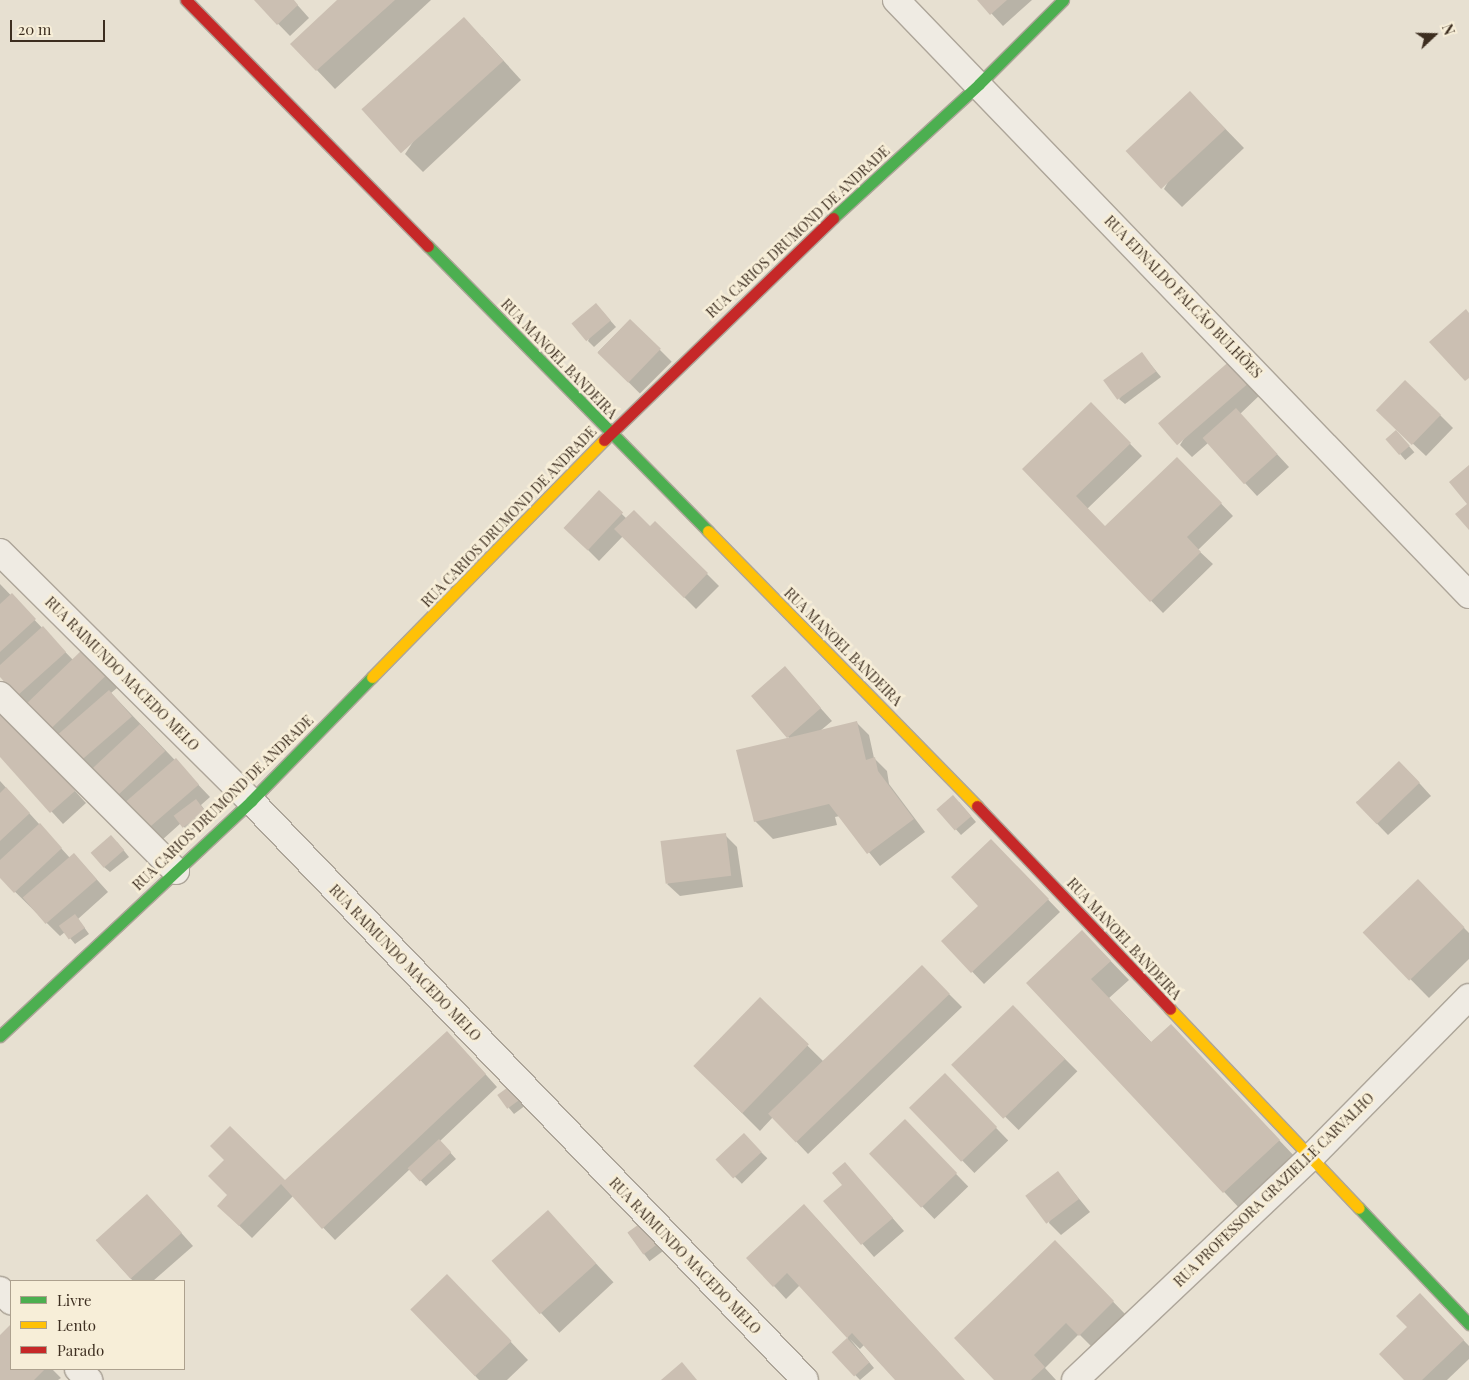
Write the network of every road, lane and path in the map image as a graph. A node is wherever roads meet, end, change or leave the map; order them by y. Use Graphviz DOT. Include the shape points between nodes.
graph roads {
  1 [pos="186,0"];
  2 [pos="896,0"];
  3 [pos="1063,0"];
  4 [pos="979,84"];
  5 [pos="610,434"];
  6 [pos="0,552"];
  7 [pos="1469,595"];
  8 [pos="0,695"];
  9 [pos="251,801"];
  10 [pos="176,870"];
  11 [pos="1469,997"];
  12 [pos="0,1036"];
  13 [pos="1310,1158"];
  14 [pos="0,1290"];
  15 [pos="10,1300"];
  16 [pos="1469,1324"];
  17 [pos="79,1370"];
  18 [pos="89,1380"];
  19 [pos="805,1380"];
  20 [pos="1075,1380"];
  1 -- 5 [label="street, RUA MANOEL BANDEIRA"];
  2 -- 4 [label="street, RUA EDNALDO FALCÃO BULHÕES"];
  3 -- 4 [label="street, RUA CARIOS DRUMOND DE ANDRADE"];
  4 -- 5 [label="street, RUA CARIOS DRUMOND DE ANDRADE" via="792,256"];
  4 -- 7 [label="street, RUA EDNALDO FALCÃO BULHÕES"];
  5 -- 9 [label="street, RUA CARIOS DRUMOND DE ANDRADE"];
  5 -- 13 [label="street, RUA MANOEL BANDEIRA" via="952,780"];
  6 -- 9 [label="street, RUA RAIMUNDO MACEDO MELO"];
  8 -- 10 [label="street"];
  9 -- 10 [label="street, RUA CARIOS DRUMOND DE ANDRADE"];
  9 -- 19 [label="street, RUA RAIMUNDO MACEDO MELO"];
  10 -- 12 [label="street, RUA CARIOS DRUMOND DE ANDRADE"];
  11 -- 13 [label="street, RUA PROFESSORA GRAZIELLE CARVALHO"];
  13 -- 16 [label="street, RUA MANOEL BANDEIRA"];
  13 -- 20 [label="street, RUA PROFESSORA GRAZIELLE CARVALHO"];
  14 -- 15 [label="street"];
  17 -- 18 [label="street"];
}
